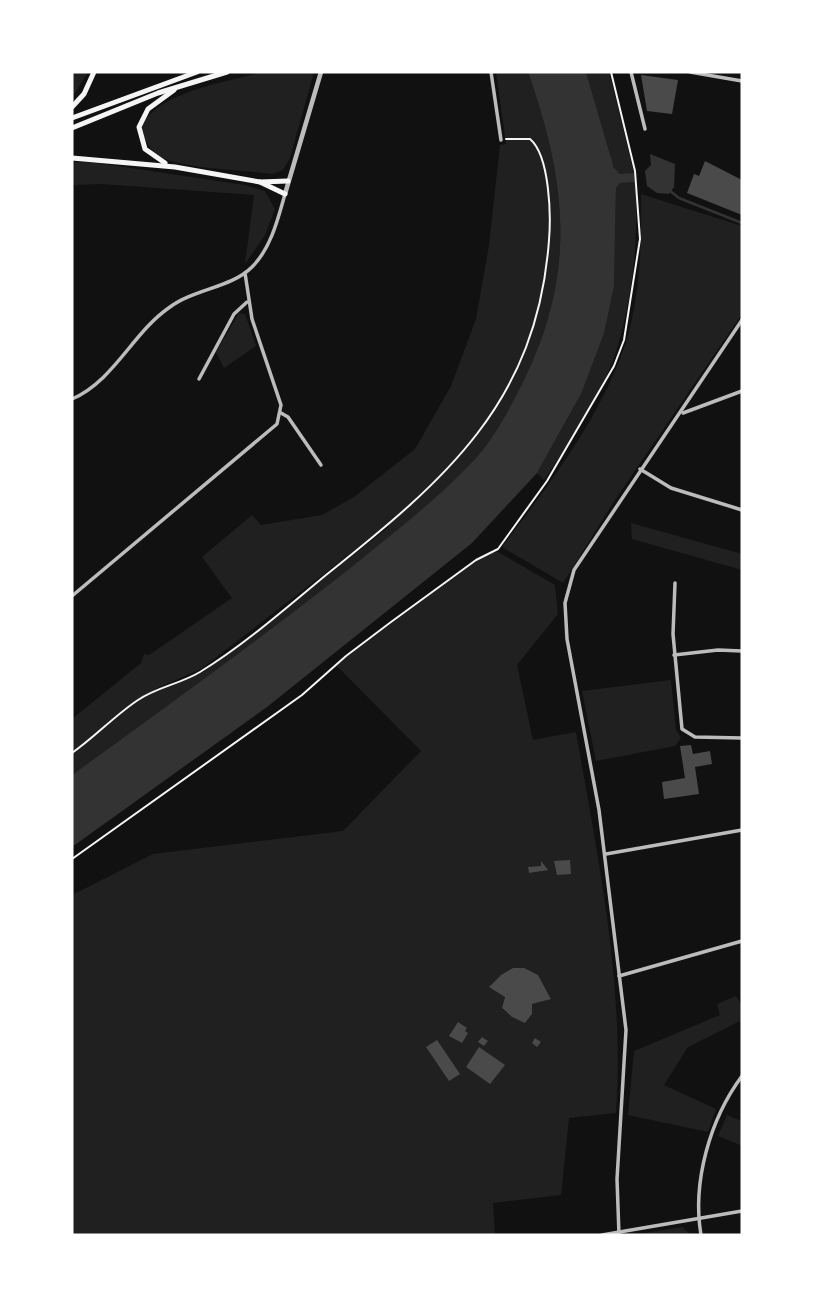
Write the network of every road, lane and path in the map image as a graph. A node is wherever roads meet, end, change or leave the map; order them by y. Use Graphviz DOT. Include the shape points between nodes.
graph roads {
  1 [pos="94,72"];
  2 [pos="197,72"];
  3 [pos="227,72"];
  4 [pos="321,72"];
  5 [pos="491,72"];
  6 [pos="611,72"];
  7 [pos="631,72"];
  8 [pos="690,72"];
  9 [pos="742,81"];
  10 [pos="177,88"];
  11 [pos="72,107"];
  12 [pos="72,118"];
  13 [pos="72,128"];
  14 [pos="645,129"];
  15 [pos="500,140"];
  16 [pos="72,158"];
  17 [pos="175,167"];
  18 [pos="288,181"];
  19 [pos="260,182"];
  20 [pos="285,194"];
  21 [pos="245,273"];
  22 [pos="247,302"];
  23 [pos="742,320"];
  24 [pos="199,379"];
  25 [pos="742,391"];
  26 [pos="72,399"];
  27 [pos="281,413"];
  28 [pos="681,414"];
  29 [pos="321,465"];
  30 [pos="640,469"];
  31 [pos="742,510"];
  32 [pos="676,583"];
  33 [pos="72,596"];
  34 [pos="742,652"];
  35 [pos="674,655"];
  36 [pos="742,738"];
  37 [pos="72,753"];
  38 [pos="742,830"];
  39 [pos="606,855"];
  40 [pos="72,859"];
  41 [pos="742,941"];
  42 [pos="619,976"];
  43 [pos="742,1076"];
  44 [pos="742,1211"];
  45 [pos="698,1218"];
  46 [pos="618,1234"];
  47 [pos="602,1235"];
  48 [pos="701,1235"];
  1 -- 11 [label="highway"];
  2 -- 12 [label="highway"];
  3 -- 10 [label="highway"];
  4 -- 18 [label="street"];
  5 -- 15 [label="street"];
  6 -- 40 [label="path" via="635,171 640,239 624,340 614,366 547,481 498,549 476,560 346,656 302,695"];
  7 -- 14 [label="street"];
  8 -- 9 [label="street"];
  10 -- 13 [label="highway"];
  10 -- 17 [label="highway" via="148,109 139,127 149,155"];
  15 -- 37 [label="path" via="530,139 536,144 545,174 550,229 543,294 532,332 489,420 447,472 388,526 202,670 138,700"];
  16 -- 17 [label="highway"];
  17 -- 19 [label="highway"];
  18 -- 19 [label="highway"];
  18 -- 20 [label="street"];
  19 -- 20 [label="highway"];
  20 -- 21 [label="street" via="268,244"];
  21 -- 22 [label="street"];
  21 -- 26 [label="street" via="187,296 163,312 93,386"];
  22 -- 24 [label="street" via="234,314"];
  22 -- 27 [label="street"];
  23 -- 28 [label="street"];
  25 -- 28 [label="street"];
  27 -- 29 [label="street"];
  27 -- 33 [label="street" via="277,424"];
  28 -- 30 [label="street"];
  30 -- 31 [label="street" via="671,488"];
  30 -- 39 [label="street" via="574,570 565,603"];
  32 -- 35 [label="street"];
  34 -- 35 [label="street"];
  35 -- 36 [label="street" via="682,729 695,737"];
  38 -- 39 [label="street"];
  39 -- 42 [label="street"];
  41 -- 42 [label="street"];
  42 -- 46 [label="street" via="626,1061 617,1179"];
  43 -- 45 [label="street" via="713,1131 699,1189"];
  44 -- 45 [label="street"];
  45 -- 46 [label="street"];
  45 -- 48 [label="street"];
  46 -- 47 [label="street"];
}
